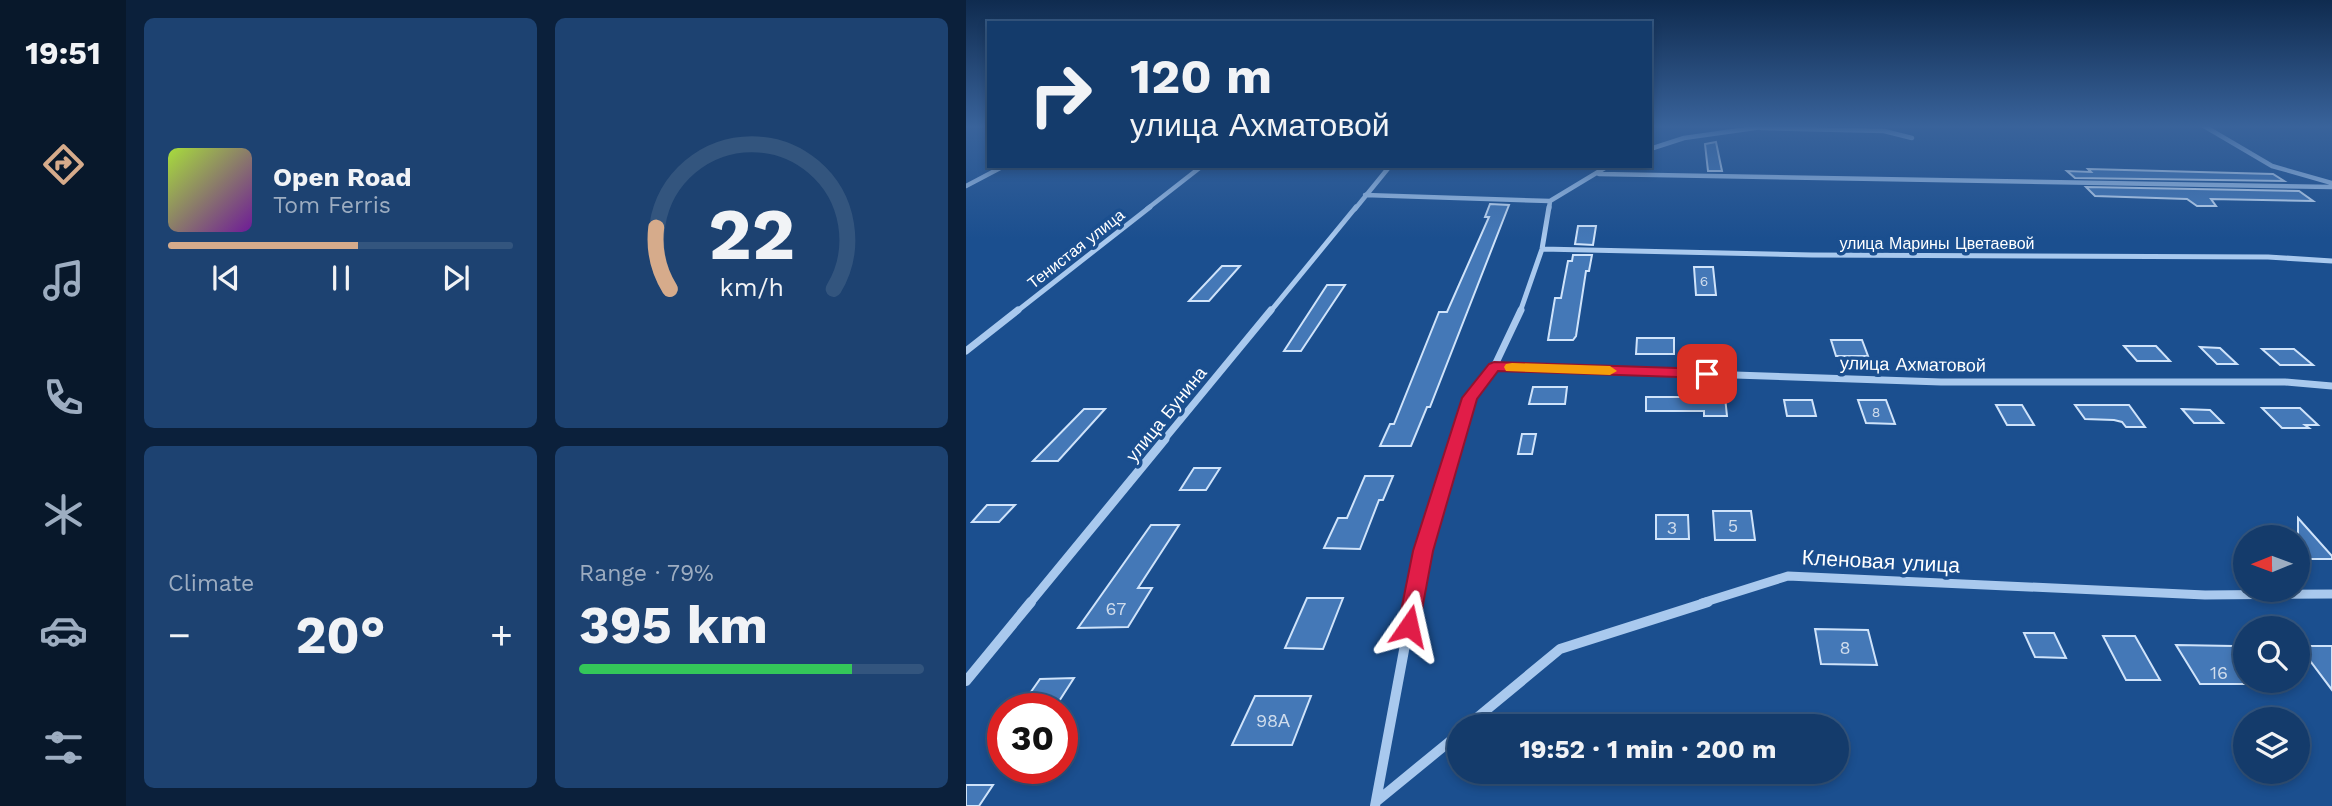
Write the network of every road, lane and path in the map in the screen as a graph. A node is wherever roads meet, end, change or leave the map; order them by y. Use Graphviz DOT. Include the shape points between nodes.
graph roads {
  1 [pos="2268,164"];
  2 [pos="1000,168"];
  3 [pos="1199,168"];
  4 [pos="1388,168"];
  5 [pos="1606,168"];
  6 [pos="1599,174"];
  7 [pos="2332,185"];
  8 [pos="966,186"];
  9 [pos="1365,195"];
  10 [pos="1550,201"];
  11 [pos="1542,249"];
  12 [pos="2332,261"];
  13 [pos="966,351"];
  14 [pos="1494,367"];
  15 [pos="2332,386"];
  16 [pos="2332,594"];
  17 [pos="966,681"];
  18 [pos="1481,714"];
  19 [pos="1447,744"];
  20 [pos="1376,804"];
  1 -- 7 [label="street"];
  2 -- 8 [label="street"];
  3 -- 13 [label="street, Тенистая улица"];
  4 -- 9 [label="street, улица Бунина"];
  5 -- 6 [label="street"];
  6 -- 7 [label="street"];
  6 -- 10 [label="street"];
  9 -- 10 [label="street"];
  9 -- 17 [label="street, улица Бунина"];
  10 -- 11 [label="street"];
  11 -- 12 [label="street, улица Марины Цветаевой"];
  11 -- 14 [label="street" via="1525,301"];
  14 -- 15 [label="street, улица Ахматовой" via="1941,382 2285,382"];
  14 -- 20 [label="street" via="1470,398 1423,551"];
  16 -- 18 [label="street, Кленовая улица" via="2205,595 1788,576 1560,649"];
  19 -- 20 [label="street"];
}
